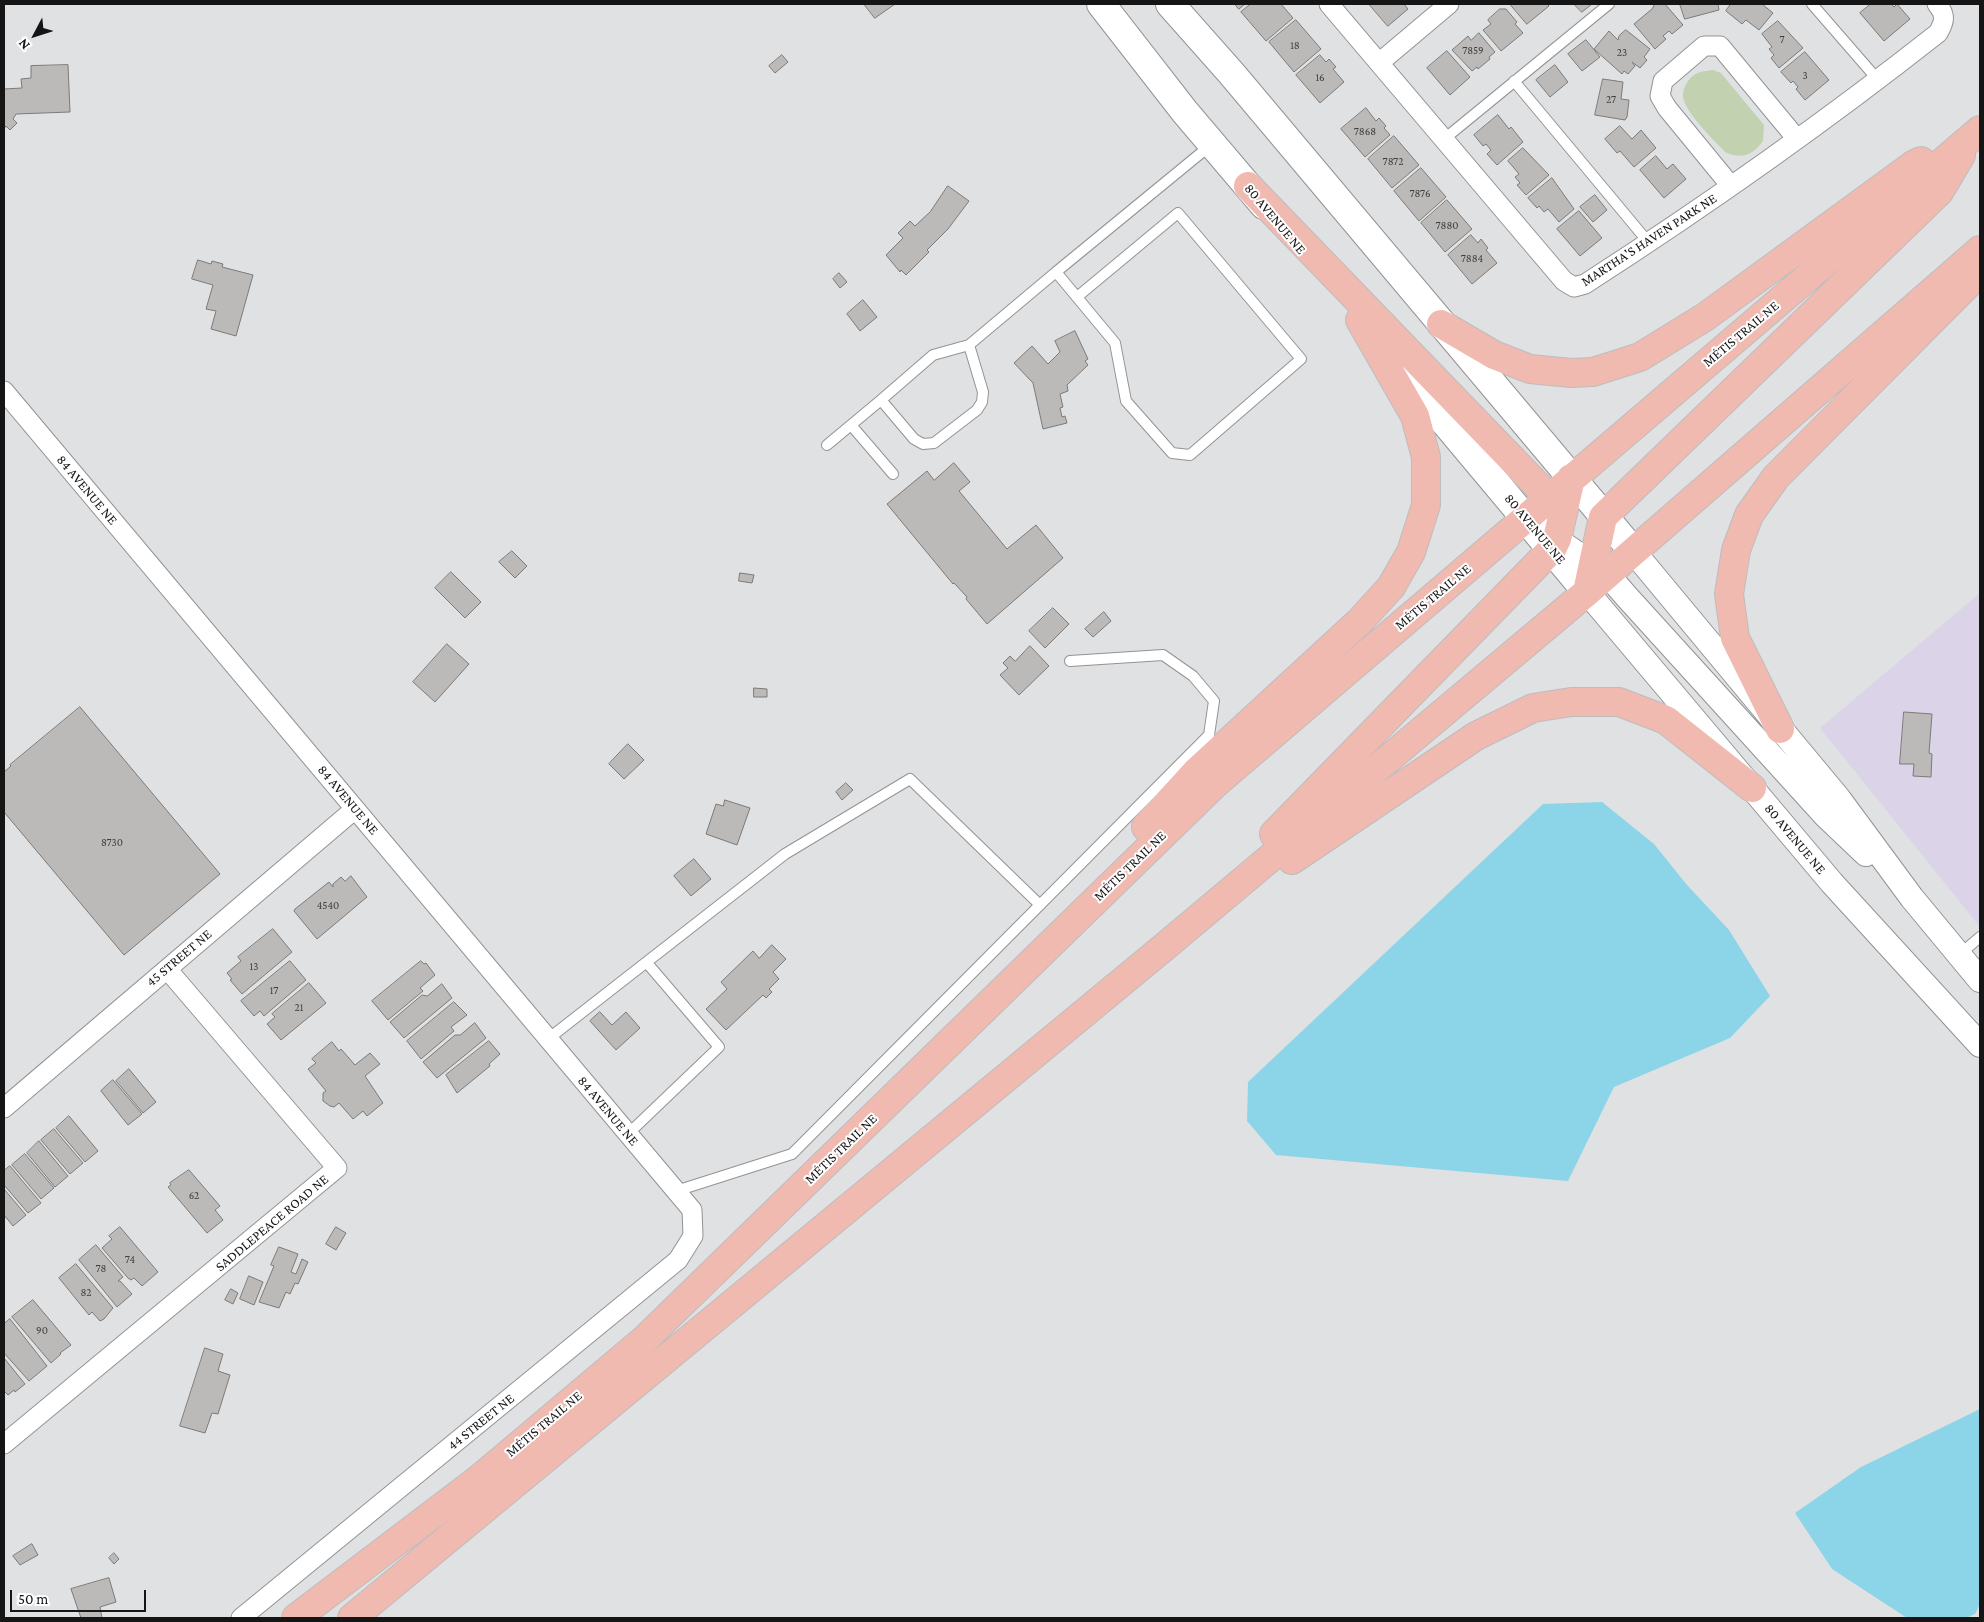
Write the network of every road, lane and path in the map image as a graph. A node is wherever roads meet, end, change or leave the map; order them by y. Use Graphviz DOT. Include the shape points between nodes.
graph roads {
  1 [pos="1101,4"];
  2 [pos="1170,4"];
  3 [pos="1329,4"];
  4 [pos="1449,4"];
  5 [pos="1609,4"];
  6 [pos="1812,4"];
  7 [pos="1937,4"];
  8 [pos="1379,63"];
  9 [pos="1878,80"];
  10 [pos="1514,81"];
  11 [pos="1977,132"];
  12 [pos="1797,139"];
  13 [pos="1443,140"];
  14 [pos="1212,143"];
  15 [pos="1248,186"];
  16 [pos="1732,186"];
  17 [pos="1649,243"];
  18 [pos="1980,250"];
  19 [pos="1056,272"];
  20 [pos="1980,272"];
  21 [pos="1077,297"];
  22 [pos="1360,320"];
  23 [pos="1441,324"];
  24 [pos="970,345"];
  25 [pos="4,391"];
  26 [pos="881,400"];
  27 [pos="851,425"];
  28 [pos="827,445"];
  29 [pos="892,474"];
  30 [pos="1571,478"];
  31 [pos="1557,506"];
  32 [pos="1526,518"];
  33 [pos="1601,526"];
  34 [pos="1555,544"];
  35 [pos="1633,551"];
  36 [pos="1600,569"];
  37 [pos="1587,592"];
  38 [pos="1070,661"];
  39 [pos="1780,728"];
  40 [pos="1752,788"];
  41 [pos="355,809"];
  42 [pos="1912,898"];
  43 [pos="1040,905"];
  44 [pos="1980,937"];
  45 [pos="1163,948"];
  46 [pos="1959,955"];
  47 [pos="647,962"];
  48 [pos="167,969"];
  49 [pos="1980,980"];
  50 [pos="548,1039"];
  51 [pos="1980,1045"];
  52 [pos="920,1072"];
  53 [pos="4,1108"];
  54 [pos="628,1134"];
  55 [pos="676,1191"];
  56 [pos="692,1210"];
  57 [pos="4,1444"];
  58 [pos="241,1618"];
  59 [pos="296,1618"];
  60 [pos="352,1618"];
  1 -- 14 [label="main road, 80 AVENUE NE"];
  2 -- 23 [label="main road"];
  3 -- 8 [label="street, MARTHA'S HAVEN PARK NE"];
  4 -- 8 [label="street"];
  5 -- 10 [label="lane"];
  6 -- 9 [label="lane"];
  7 -- 9 [label="street, MARTHA'S HAVEN PARK NE" via="1944,12 1944,23 1938,33"];
  8 -- 13 [label="street, MARTHA'S HAVEN PARK NE"];
  9 -- 12 [label="street, MARTHA'S HAVEN PARK NE"];
  10 -- 13 [label="lane"];
  10 -- 17 [label="lane"];
  11 -- 23 [label="main road" via="1913,164 1705,317 1640,357 1593,372 1530,368 1494,355"];
  11 -- 30 [label="main road, MÉTIS TRAIL NE"];
  11 -- 33 [label="main road" via="1939,192"];
  12 -- 16 [label="street, MARTHA'S HAVEN PARK NE"];
  12 -- 16 [label="street" via="1720,46 1704,46 1663,82 1660,96"];
  13 -- 17 [label="street, MARTHA'S HAVEN PARK NE" via="1564,281 1574,287 1585,284"];
  14 -- 15 [label="main road, 80 AVENUE NE"];
  14 -- 19 [label="lane"];
  15 -- 22 [label="main road, 80 AVENUE NE"];
  15 -- 31 [label="main road"];
  16 -- 17 [label="street, MARTHA'S HAVEN PARK NE"];
  18 -- 35 [label="main road"];
  19 -- 21 [label="lane"];
  19 -- 24 [label="lane"];
  20 -- 39 [label="main road" via="1776,477 1749,515 1736,550 1729,594 1735,638"];
  21 -- 21 [label="lane" via="1115,343 1126,400 1172,453 1190,455 1301,359 1178,214"];
  22 -- 32 [label="main road, 80 AVENUE NE"];
  22 -- 52 [label="main road" via="1415,416 1426,457 1426,504 1411,552 1391,587 1360,622 1197,771"];
  23 -- 30 [label="main road"];
  24 -- 26 [label="lane" via="933,355"];
  24 -- 26 [label="lane" via="983,392 982,402 934,443 923,444 914,439"];
  25 -- 41 [label="street, 84 AVENUE NE"];
  26 -- 27 [label="lane"];
  27 -- 28 [label="lane"];
  27 -- 29 [label="lane"];
  30 -- 31 [label="main road"];
  30 -- 33 [label="main road"];
  31 -- 32 [label="main road, MÉTIS TRAIL NE"];
  31 -- 33 [label="main road"];
  31 -- 34 [label="main road"];
  32 -- 34 [label="main road, 80 AVENUE NE"];
  32 -- 52 [label="main road, MÉTIS TRAIL NE" via="1216,783"];
  33 -- 35 [label="main road"];
  33 -- 36 [label="main road"];
  34 -- 36 [label="street"];
  34 -- 37 [label="main road, 80 AVENUE NE"];
  34 -- 45 [label="main road"];
  35 -- 36 [label="main road"];
  35 -- 39 [label="street"];
  36 -- 37 [label="main road"];
  36 -- 42 [label="street" via="1825,814"];
  37 -- 40 [label="street, 80 AVENUE NE"];
  37 -- 45 [label="main road, MÉTIS TRAIL NE"];
  38 -- 43 [label="lane" via="1163,655 1193,676 1214,701 1209,735"];
  39 -- 42 [label="street" via="1839,799"];
  40 -- 45 [label="main road" via="1666,720 1619,702 1571,702 1533,708 1476,736"];
  40 -- 51 [label="street, 80 AVENUE NE" via="1832,884"];
  41 -- 48 [label="street, 45 STREET NE"];
  41 -- 50 [label="street, 84 AVENUE NE"];
  42 -- 46 [label="street"];
  43 -- 47 [label="lane" via="910,779 786,854"];
  43 -- 55 [label="lane" via="792,1154"];
  44 -- 46 [label="lane"];
  45 -- 60 [label="main road, MÉTIS TRAIL NE"];
  46 -- 49 [label="street"];
  47 -- 50 [label="lane"];
  47 -- 54 [label="lane" via="719,1047"];
  48 -- 53 [label="street, 45 STREET NE"];
  48 -- 57 [label="street, SADDLEPEACE ROAD NE" via="338,1168"];
  50 -- 54 [label="street, 84 AVENUE NE"];
  52 -- 59 [label="main road, MÉTIS TRAIL NE" via="644,1340 479,1479"];
  54 -- 55 [label="street, 84 AVENUE NE"];
  55 -- 56 [label="street, 84 AVENUE NE"];
  56 -- 58 [label="street, 44 STREET NE" via="693,1236 678,1260"];
}
